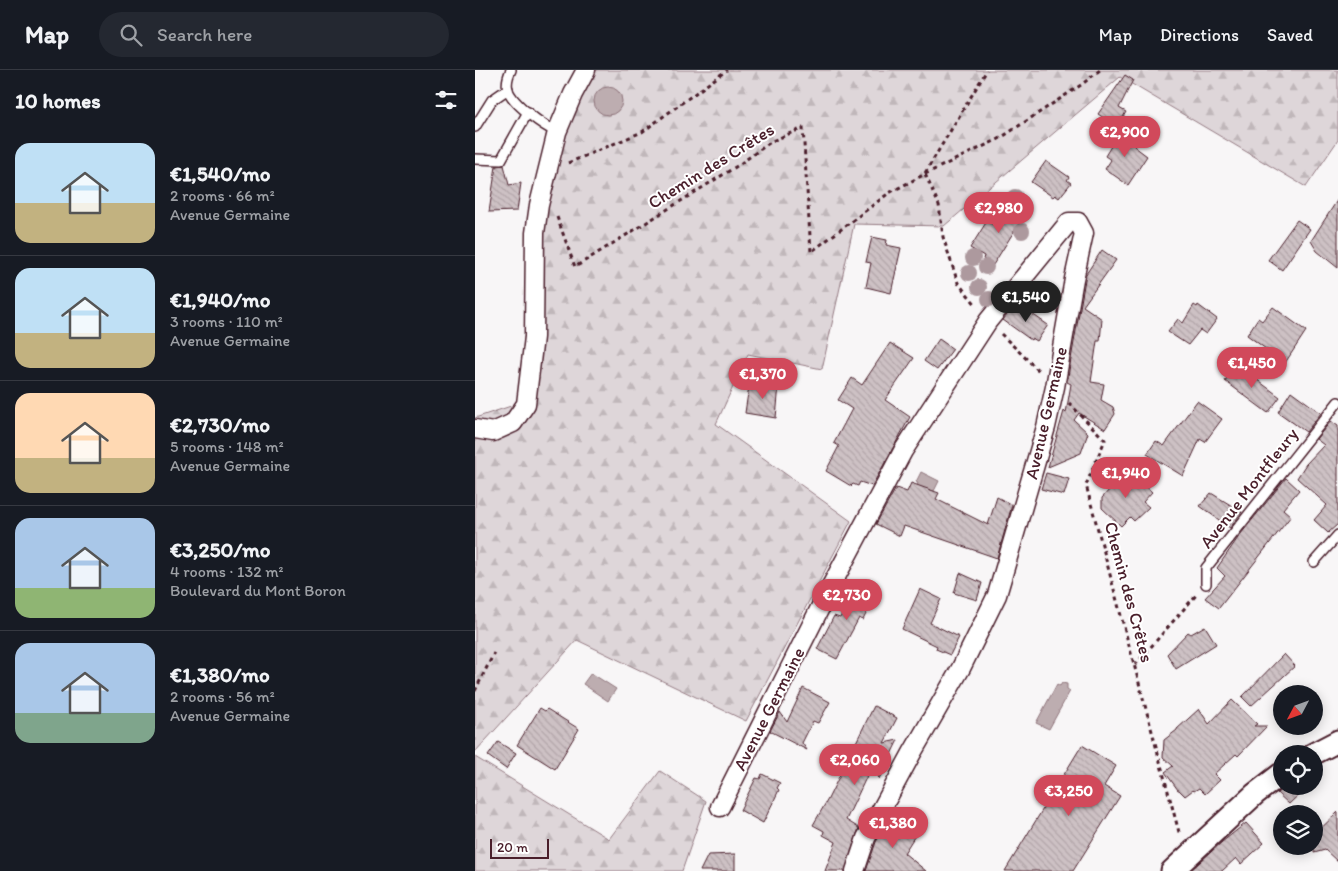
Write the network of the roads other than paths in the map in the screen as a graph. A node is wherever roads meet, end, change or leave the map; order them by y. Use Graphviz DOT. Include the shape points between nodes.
graph roads {
  1 [pos="511,70"];
  2 [pos="583,71"];
  3 [pos="508,90"];
  4 [pos="528,112"];
  5 [pos="475,127"];
  6 [pos="557,132"];
  7 [pos="475,159"];
  8 [pos="1338,402"];
  9 [pos="475,429"];
  10 [pos="1338,535"];
  11 [pos="1314,562"];
  12 [pos="1206,584"];
  13 [pos="1338,741"];
  14 [pos="1323,749"];
  15 [pos="1273,780"];
  16 [pos="720,807"];
  17 [pos="1179,864"];
  18 [pos="855,871"];
  1 -- 3 [label="lane"];
  2 -- 6 [label="street"];
  3 -- 4 [label="lane"];
  3 -- 5 [label="lane" via="492,100"];
  4 -- 6 [label="lane"];
  4 -- 7 [label="lane" via="501,160"];
  6 -- 9 [label="street" via="535,233 534,337 525,404 513,423 493,432"];
  8 -- 12 [label="lane, Avenue Montfleury" via="1206,568"];
  10 -- 11 [label="lane"];
  13 -- 14 [label="street"];
  15 -- 17 [label="street"];
  16 -- 18 [label="street, Avenue Germaine" via="903,451 988,321 1069,222 1079,222 1085,233 1055,387 997,595 961,668 866,838"];
}
